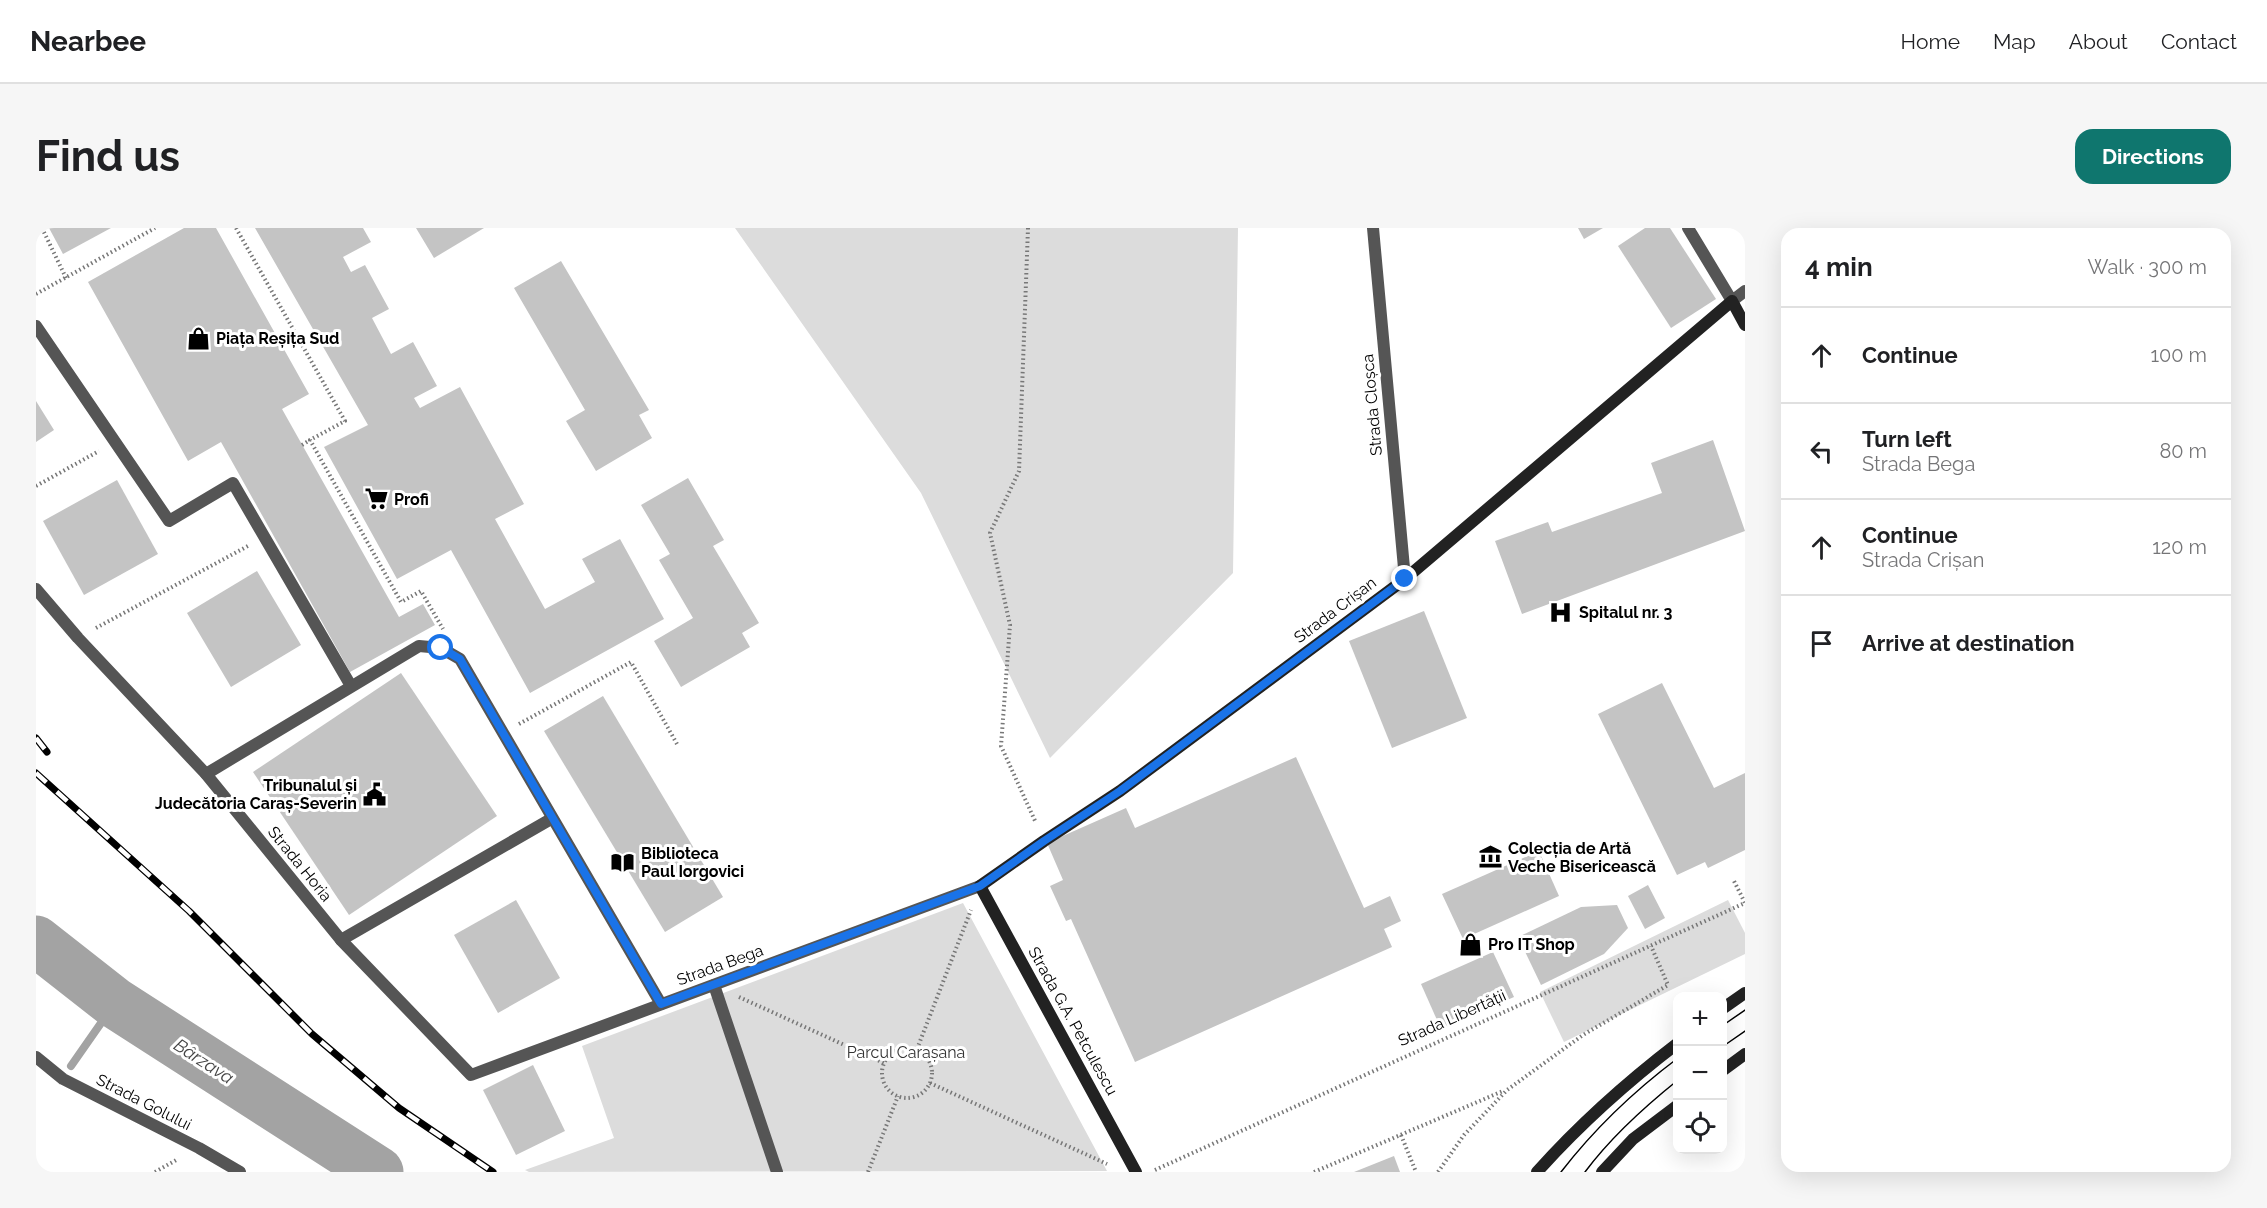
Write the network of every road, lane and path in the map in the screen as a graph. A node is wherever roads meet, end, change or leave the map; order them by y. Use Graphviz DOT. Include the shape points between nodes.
graph roads {
  1 [pos="42,228"];
  2 [pos="155,228"];
  3 [pos="236,228"];
  4 [pos="1028,228"];
  5 [pos="1373,228"];
  6 [pos="1688,228"];
  7 [pos="66,278"];
  8 [pos="1745,291"];
  9 [pos="36,294"];
  10 [pos="1732,301"];
  11 [pos="1745,325"];
  12 [pos="36,326"];
  13 [pos="310,440"];
  14 [pos="115,442"];
  15 [pos="302,445"];
  16 [pos="36,486"];
  17 [pos="265,537"];
  18 [pos="1405,579"];
  19 [pos="36,589"];
  20 [pos="78,638"];
  21 [pos="460,659"];
  22 [pos="351,686"];
  23 [pos="502,733"];
  24 [pos="677,744"];
  25 [pos="206,774"];
  26 [pos="551,819"];
  27 [pos="1044,841"];
  28 [pos="1734,881"];
  29 [pos="980,886"];
  30 [pos="341,940"];
  31 [pos="1651,946"];
  32 [pos="714,985"];
  33 [pos="1745,993"];
  34 [pos="661,1004"];
  35 [pos="1727,1006"];
  36 [pos="1673,1046"];
  37 [pos="916,1049"];
  38 [pos="1745,1054"];
  39 [pos="36,1057"];
  40 [pos="884,1062"];
  41 [pos="1727,1067"];
  42 [pos="471,1075"];
  43 [pos="930,1083"];
  44 [pos="1507,1090"];
  45 [pos="898,1096"];
  46 [pos="1673,1108"];
  47 [pos="1401,1135"];
  48 [pos="1115,1167"];
  49 [pos="240,1172"];
  50 [pos="777,1172"];
  51 [pos="868,1172"];
  52 [pos="1136,1172"];
  53 [pos="1152,1172"];
  54 [pos="1314,1172"];
  55 [pos="1416,1172"];
  56 [pos="1438,1172"];
  57 [pos="1537,1172"];
  58 [pos="1602,1172"];
  1 -- 7 [label="path"];
  2 -- 7 [label="path"];
  3 -- 13 [label="path" via="345,421"];
  4 -- 27 [label="path" via="1019,471 990,533 1010,625 1001,746"];
  5 -- 18 [label="street, Strada Cloșca"];
  6 -- 10 [label="street"];
  7 -- 9 [label="path"];
  8 -- 10 [label="street, Strada Crișan"];
  10 -- 11 [label="street"];
  10 -- 18 [label="street, Strada Crișan"];
  12 -- 14 [label="street"];
  13 -- 15 [label="path"];
  13 -- 21 [label="path" via="401,602 421,591"];
  14 -- 16 [label="path"];
  14 -- 17 [label="street" via="169,521 233,483"];
  17 -- 20 [label="path"];
  17 -- 22 [label="street"];
  18 -- 27 [label="street, Strada Crișan" via="1120,791"];
  19 -- 20 [label="street, Strada Horia"];
  20 -- 25 [label="street, Strada Horia"];
  21 -- 22 [label="street" via="441,648 419,646"];
  21 -- 23 [label="street"];
  22 -- 25 [label="street"];
  23 -- 24 [label="path" via="631,662"];
  23 -- 26 [label="street"];
  25 -- 30 [label="street, Strada Horia"];
  26 -- 30 [label="street"];
  26 -- 34 [label="street"];
  27 -- 29 [label="street, Strada Crișan"];
  28 -- 31 [label="path, Strada Libertății" via="1745,903"];
  29 -- 32 [label="street, Strada Bega"];
  29 -- 37 [label="path"];
  29 -- 52 [label="street, Strada G.A. Petculescu"];
  30 -- 42 [label="street, Strada Horia"];
  31 -- 44 [label="path" via="1668,985 1583,1035"];
  31 -- 53 [label="path, Strada Libertății"];
  32 -- 34 [label="street, Strada Bega"];
  32 -- 40 [label="path"];
  32 -- 50 [label="street"];
  33 -- 35 [label="street"];
  34 -- 42 [label="street, Strada Bega"];
  36 -- 57 [label="street" via="1584,1123"];
  37 -- 40 [label="path" via="904,1048"];
  37 -- 43 [label="path" via="927,1057 932,1070"];
  38 -- 41 [label="street"];
  39 -- 49 [label="street, Strada Golului" via="63,1079"];
  40 -- 45 [label="path" via="882,1076 887,1088"];
  43 -- 45 [label="path" via="911,1098"];
  43 -- 48 [label="path"];
  44 -- 47 [label="path"];
  44 -- 56 [label="path" via="1464,1135"];
  45 -- 51 [label="path"];
  46 -- 58 [label="street" via="1633,1139"];
  47 -- 54 [label="path"];
  47 -- 55 [label="path"];
}
